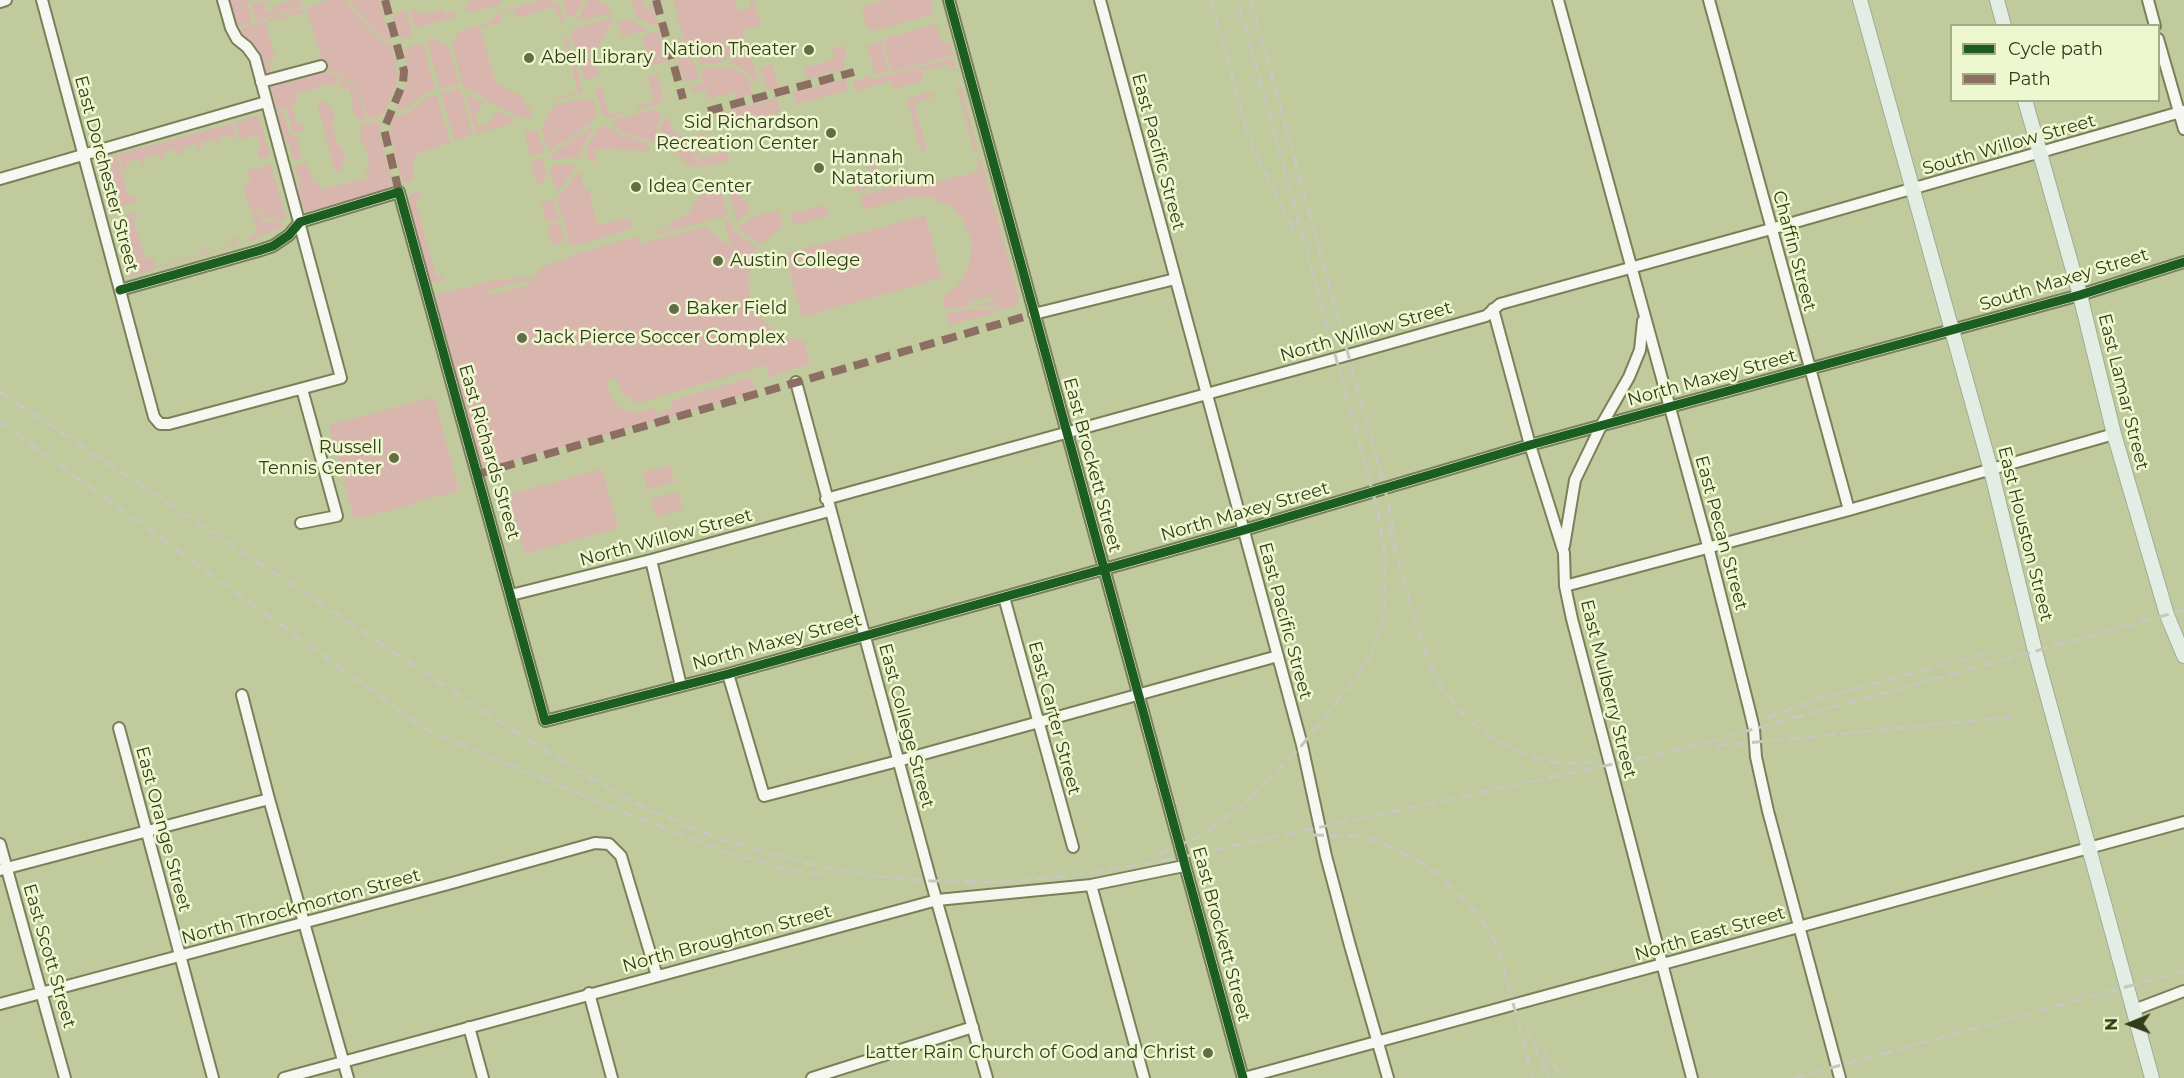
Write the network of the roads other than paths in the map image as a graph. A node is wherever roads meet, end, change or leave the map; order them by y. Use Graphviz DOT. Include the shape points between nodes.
graph roads {
  1 [pos="6,0"];
  2 [pos="42,0"];
  3 [pos="223,0"];
  4 [pos="949,0"];
  5 [pos="1100,0"];
  6 [pos="1558,0"];
  7 [pos="1709,0"];
  8 [pos="1860,0"];
  9 [pos="1997,0"];
  10 [pos="2148,0"];
  11 [pos="0,2"];
  12 [pos="2003,24"];
  13 [pos="2154,24"];
  14 [pos="2160,45"];
  15 [pos="321,66"];
  16 [pos="261,82"];
  17 [pos="266,102"];
  18 [pos="2026,102"];
  19 [pos="2182,112"];
  20 [pos="2184,129"];
  21 [pos="2039,153"];
  22 [pos="83,154"];
  23 [pos="0,179"];
  24 [pos="1911,190"];
  25 [pos="300,222"];
  26 [pos="1771,229"];
  27 [pos="2184,261"];
  28 [pos="1632,268"];
  29 [pos="1175,279"];
  30 [pos="120,290"];
  31 [pos="2080,295"];
  32 [pos="1493,309"];
  33 [pos="1034,314"];
  34 [pos="1644,315"];
  35 [pos="1953,330"];
  36 [pos="1809,369"];
  37 [pos="796,382"];
  38 [pos="302,389"];
  39 [pos="1206,394"];
  40 [pos="1669,407"];
  41 [pos="1601,426"];
  42 [pos="1066,432"];
  43 [pos="2114,434"];
  44 [pos="1530,445"];
  45 [pos="1991,470"];
  46 [pos="826,499"];
  47 [pos="1849,510"];
  48 [pos="829,511"];
  49 [pos="301,523"];
  50 [pos="1244,530"];
  51 [pos="1708,546"];
  52 [pos="1564,553"];
  53 [pos="651,560"];
  54 [pos="1104,569"];
  55 [pos="1565,586"];
  56 [pos="511,595"];
  57 [pos="1004,597"];
  58 [pos="864,635"];
  59 [pos="1278,656"];
  60 [pos="2184,656"];
  61 [pos="728,674"];
  62 [pos="681,686"];
  63 [pos="242,695"];
  64 [pos="1138,696"];
  65 [pos="545,721"];
  66 [pos="1037,722"];
  67 [pos="118,729"];
  68 [pos="898,761"];
  69 [pos="269,799"];
  70 [pos="2184,822"];
  71 [pos="147,831"];
  72 [pos="0,844"];
  73 [pos="1073,847"];
  74 [pos="2090,849"];
  75 [pos="1184,866"];
  76 [pos="3,869"];
  77 [pos="1091,885"];
  78 [pos="937,900"];
  79 [pos="304,923"];
  80 [pos="1800,926"];
  81 [pos="180,957"];
  82 [pos="1662,965"];
  83 [pos="657,976"];
  84 [pos="2184,991"];
  85 [pos="42,992"];
  86 [pos="589,993"];
  87 [pos="0,1004"];
  88 [pos="2134,1010"];
  89 [pos="469,1027"];
  90 [pos="973,1027"];
  91 [pos="1377,1042"];
  92 [pos="343,1062"];
  93 [pos="65,1078"];
  94 [pos="213,1078"];
  95 [pos="284,1078"];
  96 [pos="348,1078"];
  97 [pos="483,1078"];
  98 [pos="612,1078"];
  99 [pos="812,1078"];
  100 [pos="987,1078"];
  101 [pos="1144,1078"];
  102 [pos="1244,1078"];
  103 [pos="1388,1078"];
  104 [pos="1692,1078"];
  105 [pos="1840,1078"];
  106 [pos="2152,1078"];
  1 -- 11 [label="street"];
  2 -- 22 [label="street, East Dorchester Street"];
  3 -- 16 [label="street" via="237,39 255,58"];
  4 -- 33 [label="street, East Brockett Street"];
  5 -- 29 [label="street, East Pacific Street"];
  6 -- 28 [label="street, East Pecan Street"];
  7 -- 26 [label="street, Chaffin Street"];
  8 -- 24 [label="main road, East Houston Street"];
  9 -- 12 [label="main road"];
  10 -- 13 [label="street"];
  14 -- 19 [label="street"];
  15 -- 16 [label="street"];
  16 -- 17 [label="street"];
  17 -- 22 [label="street"];
  17 -- 25 [label="street"];
  18 -- 21 [label="main road, East Lamar Street"];
  19 -- 20 [label="street"];
  19 -- 21 [label="street, South Willow Street"];
  21 -- 24 [label="street, South Willow Street"];
  21 -- 31 [label="main road, East Lamar Street"];
  22 -- 23 [label="street"];
  22 -- 30 [label="street, East Dorchester Street"];
  24 -- 26 [label="street, North Willow Street"];
  24 -- 35 [label="main road, East Houston Street"];
  25 -- 30 [label="street" via="290,235 273,246"];
  25 -- 38 [label="street" via="341,378"];
  25 -- 56 [label="street, East Richards Street" via="399,192"];
  26 -- 28 [label="street, North Willow Street"];
  26 -- 36 [label="street, Chaffin Street"];
  27 -- 31 [label="street, South Maxey Street"];
  28 -- 32 [label="street, North Willow Street"];
  28 -- 34 [label="street, East Pecan Street"];
  29 -- 33 [label="street"];
  29 -- 39 [label="street, East Pacific Street"];
  30 -- 38 [label="street, East Dorchester Street" via="154,417 160,424"];
  31 -- 35 [label="street, South Maxey Street"];
  31 -- 43 [label="main road, East Lamar Street"];
  32 -- 39 [label="street, North Willow Street" via="1486,316"];
  32 -- 44 [label="street, East Mulberry Street"];
  33 -- 42 [label="street, East Brockett Street"];
  34 -- 40 [label="street, East Pecan Street"];
  34 -- 41 [label="street" via="1640,350"];
  35 -- 36 [label="street, North Maxey Street"];
  35 -- 45 [label="main road, East Houston Street"];
  36 -- 40 [label="street, North Maxey Street"];
  36 -- 47 [label="street, Chaffin Street"];
  37 -- 46 [label="street, East College Street"];
  38 -- 49 [label="street" via="337,516"];
  39 -- 42 [label="street, North Willow Street"];
  39 -- 50 [label="street, East Pacific Street"];
  40 -- 41 [label="street, North Maxey Street"];
  40 -- 51 [label="street, East Pecan Street"];
  41 -- 44 [label="street, North Maxey Street"];
  41 -- 52 [label="street" via="1575,480"];
  42 -- 46 [label="street, North Willow Street"];
  42 -- 54 [label="street, East Brockett Street"];
  43 -- 45 [label="street"];
  43 -- 60 [label="main road, East Lamar Street"];
  44 -- 50 [label="street, North Maxey Street"];
  44 -- 52 [label="street, East Mulberry Street"];
  45 -- 47 [label="street"];
  45 -- 74 [label="main road, East Houston Street" via="2035,651"];
  46 -- 48 [label="street, East College Street"];
  47 -- 51 [label="street"];
  48 -- 53 [label="street, North Willow Street"];
  48 -- 58 [label="street, East College Street"];
  50 -- 54 [label="street, North Maxey Street"];
  50 -- 59 [label="street, East Pacific Street"];
  51 -- 55 [label="street"];
  51 -- 80 [label="street, East Pecan Street" via="1754,729 1768,812"];
  52 -- 55 [label="street, East Mulberry Street"];
  53 -- 56 [label="street, North Willow Street"];
  53 -- 62 [label="street"];
  54 -- 57 [label="street, North Maxey Street"];
  54 -- 64 [label="street, East Brockett Street"];
  55 -- 82 [label="street, East Mulberry Street"];
  56 -- 65 [label="street, East Richards Street"];
  57 -- 58 [label="street, North Maxey Street"];
  57 -- 66 [label="street, East Carter Street"];
  58 -- 61 [label="street, North Maxey Street"];
  58 -- 68 [label="street, East College Street"];
  59 -- 64 [label="street"];
  59 -- 91 [label="street, East Pacific Street" via="1326,856"];
  61 -- 62 [label="street, North Maxey Street"];
  61 -- 68 [label="street" via="764,796"];
  62 -- 65 [label="street, North Maxey Street"];
  63 -- 69 [label="street"];
  64 -- 66 [label="street"];
  64 -- 75 [label="street, East Brockett Street"];
  66 -- 68 [label="street"];
  66 -- 73 [label="street, East Carter Street"];
  67 -- 71 [label="street, East Orange Street"];
  68 -- 78 [label="street, East College Street"];
  69 -- 71 [label="street"];
  69 -- 79 [label="street"];
  70 -- 74 [label="street, North East Street"];
  71 -- 76 [label="street"];
  71 -- 81 [label="street, East Orange Street"];
  72 -- 76 [label="street, East Scott Street"];
  74 -- 80 [label="street, North East Street"];
  74 -- 88 [label="main road, East Houston Street"];
  75 -- 77 [label="street, North Broughton Street"];
  75 -- 102 [label="street, East Brockett Street"];
  76 -- 85 [label="street, East Scott Street"];
  77 -- 78 [label="street, North Broughton Street"];
  77 -- 101 [label="street"];
  78 -- 83 [label="street, North Broughton Street"];
  78 -- 90 [label="street, East College Street"];
  79 -- 81 [label="street, North Throckmorton Street"];
  79 -- 83 [label="street, North Throckmorton Street" via="595,843 609,844 621,855"];
  79 -- 92 [label="street"];
  80 -- 82 [label="street, North East Street"];
  80 -- 105 [label="street, East Pecan Street"];
  81 -- 85 [label="street, North Throckmorton Street"];
  81 -- 94 [label="street, East Orange Street"];
  82 -- 91 [label="street, North East Street"];
  82 -- 104 [label="street, East Mulberry Street"];
  83 -- 86 [label="street, North Broughton Street"];
  84 -- 88 [label="street"];
  85 -- 87 [label="street, North Throckmorton Street"];
  85 -- 93 [label="street, East Scott Street"];
  86 -- 89 [label="street, North Broughton Street"];
  86 -- 98 [label="street"];
  88 -- 106 [label="main road, East Houston Street"];
  89 -- 92 [label="street, North Broughton Street"];
  89 -- 97 [label="street"];
  90 -- 99 [label="street"];
  90 -- 100 [label="street, East College Street"];
  91 -- 102 [label="street, North East Street"];
  91 -- 103 [label="street, East Pacific Street"];
  92 -- 95 [label="street, North Broughton Street"];
  92 -- 96 [label="street"];
}
